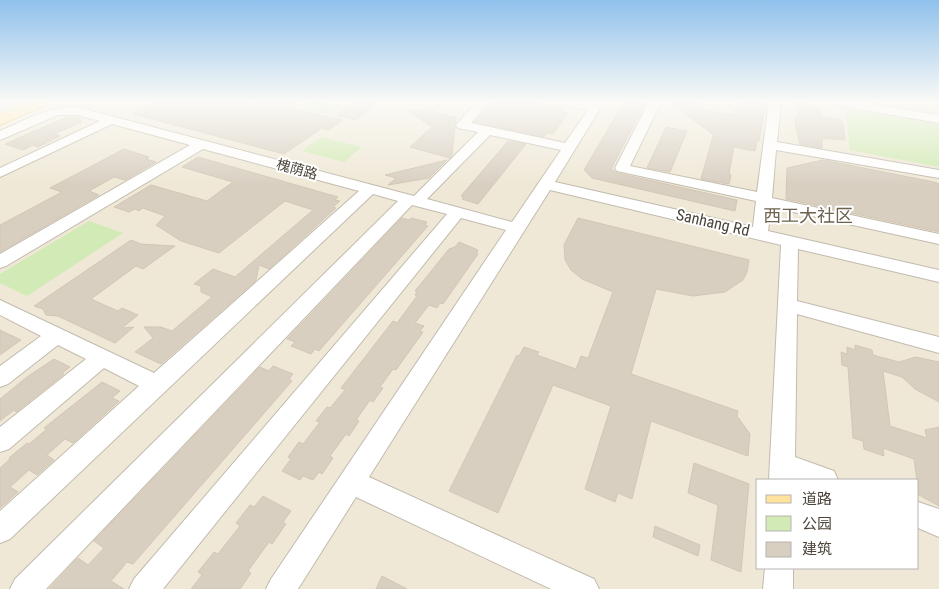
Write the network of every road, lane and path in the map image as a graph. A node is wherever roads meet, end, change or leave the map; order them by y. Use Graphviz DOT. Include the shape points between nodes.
graph roads {
  1 [pos="15,129"];
  2 [pos="91,129"];
  3 [pos="147,129"];
  4 [pos="581,129"];
  5 [pos="641,129"];
  6 [pos="772,129"];
  7 [pos="487,130"];
  8 [pos="0,136"];
  9 [pos="201,144"];
  10 [pos="770,145"];
  11 [pos="569,148"];
  12 [pos="0,174"];
  13 [pos="939,174"];
  14 [pos="545,184"];
  15 [pos="370,189"];
  16 [pos="764,199"];
  17 [pos="413,200"];
  18 [pos="457,212"];
  19 [pos="517,228"];
  20 [pos="760,233"];
  21 [pos="939,239"];
  22 [pos="790,240"];
  23 [pos="0,262"];
  24 [pos="939,276"];
  25 [pos="788,305"];
  26 [pos="1,309"];
  27 [pos="57,335"];
  28 [pos="939,345"];
  29 [pos="102,358"];
  30 [pos="0,378"];
  31 [pos="157,385"];
  32 [pos="0,441"];
  33 [pos="782,472"];
  34 [pos="820,479"];
  35 [pos="351,482"];
  36 [pos="919,515"];
  37 [pos="939,523"];
  38 [pos="0,529"];
  39 [pos="778,569"];
  40 [pos="567,585"];
  41 [pos="25,589"];
  42 [pos="144,589"];
  43 [pos="281,589"];
  44 [pos="778,589"];
  1 -- 8 [label="street"];
  2 -- 12 [label="street"];
  3 -- 9 [label="street, 槐荫路"];
  4 -- 11 [label="street"];
  5 -- 16 [label="street" via="622,168"];
  6 -- 10 [label="street"];
  7 -- 11 [label="street"];
  7 -- 17 [label="street"];
  9 -- 15 [label="street, 槐荫路"];
  9 -- 23 [label="street"];
  10 -- 13 [label="street"];
  10 -- 16 [label="street"];
  11 -- 14 [label="street"];
  14 -- 19 [label="street"];
  14 -- 20 [label="street, Sanhang Rd"];
  15 -- 17 [label="street, 槐荫路"];
  15 -- 31 [label="street"];
  16 -- 20 [label="street"];
  16 -- 21 [label="street"];
  17 -- 18 [label="street, 槐荫路"];
  17 -- 41 [label="street"];
  18 -- 19 [label="street, 槐荫路"];
  18 -- 42 [label="street"];
  19 -- 35 [label="street"];
  20 -- 22 [label="street, Sanhang Rd"];
  22 -- 24 [label="street, Sanhang Rd"];
  22 -- 25 [label="street"];
  25 -- 28 [label="street"];
  25 -- 33 [label="street"];
  26 -- 27 [label="street"];
  27 -- 29 [label="street"];
  27 -- 30 [label="street"];
  29 -- 31 [label="street"];
  29 -- 32 [label="street"];
  31 -- 38 [label="street"];
  33 -- 34 [label="street"];
  35 -- 40 [label="street"];
  35 -- 43 [label="street"];
  36 -- 37 [label="street"];
  39 -- 44 [label="street"];
}
